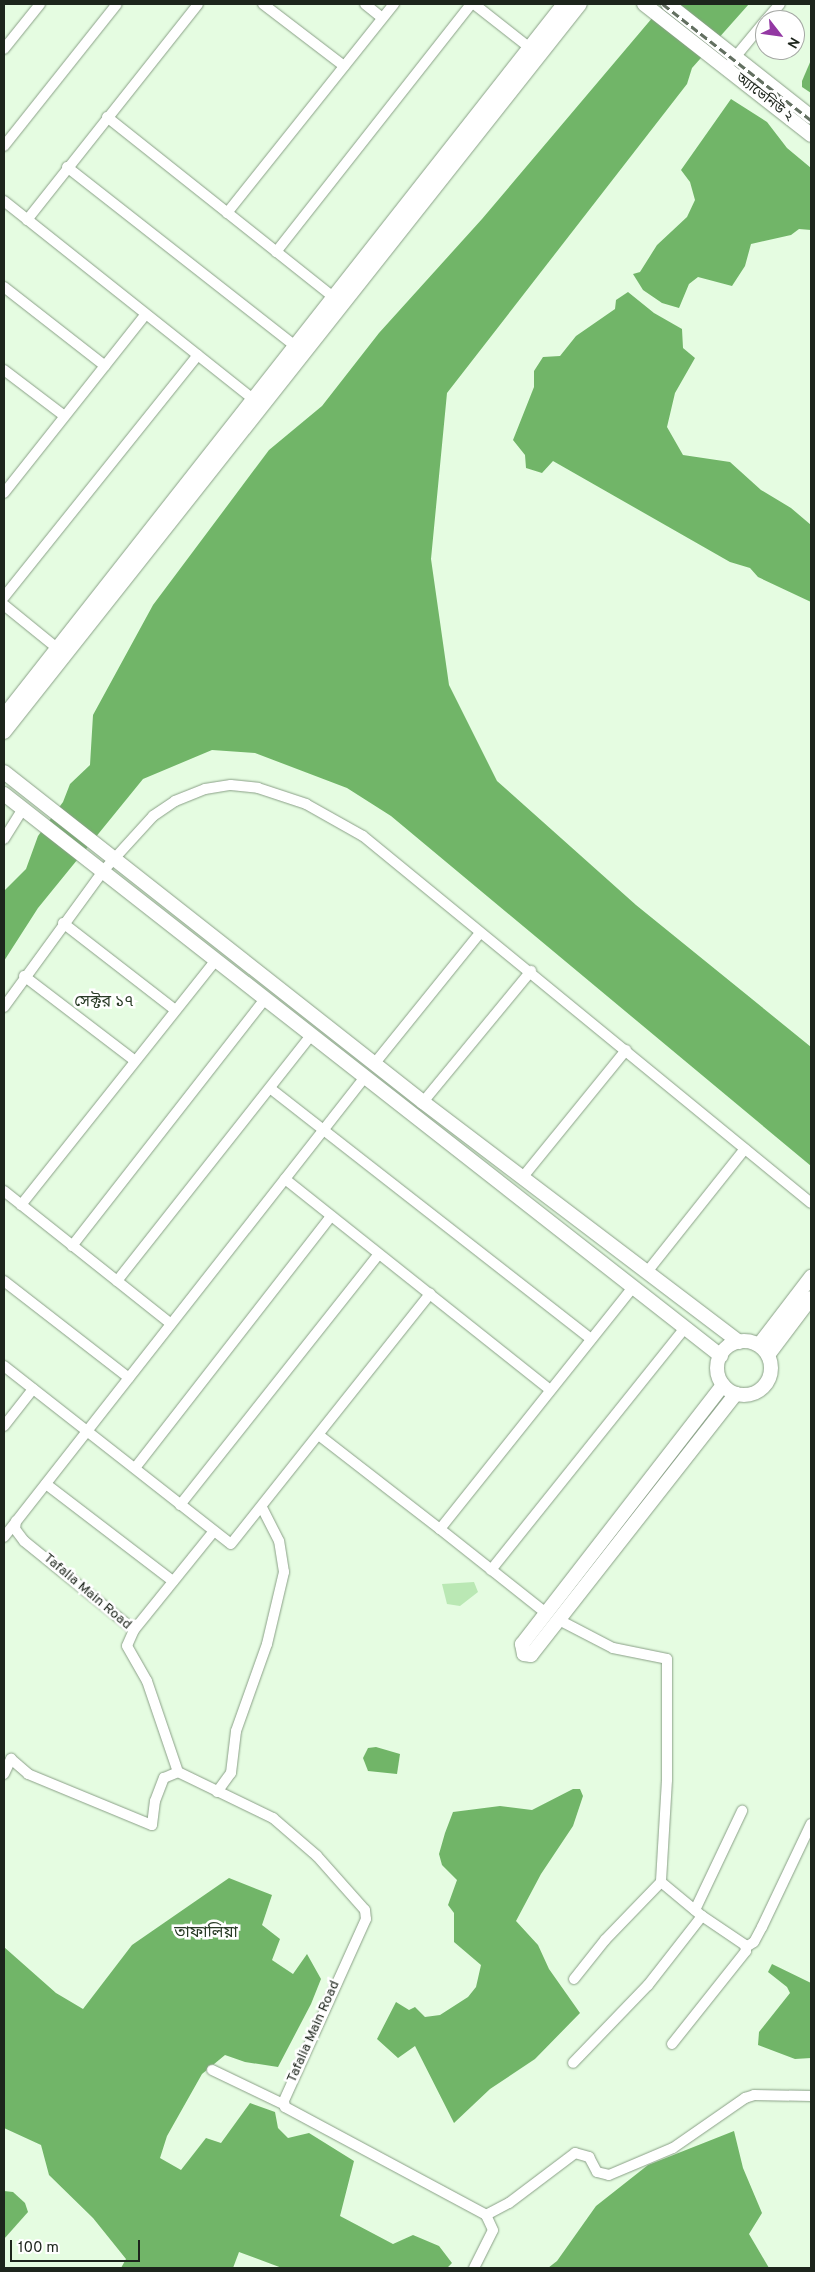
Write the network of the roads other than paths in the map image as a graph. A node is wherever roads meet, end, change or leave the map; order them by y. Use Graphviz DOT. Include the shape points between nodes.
graph roads {
  1 [pos="40,4"];
  2 [pos="117,4"];
  3 [pos="198,4"];
  4 [pos="263,4"];
  5 [pos="365,4"];
  6 [pos="394,4"];
  7 [pos="472,4"];
  8 [pos="564,4"];
  9 [pos="580,4"];
  10 [pos="668,4"];
  11 [pos="649,7"];
  12 [pos="382,18"];
  13 [pos="755,31"];
  14 [pos="530,48"];
  15 [pos="4,49"];
  16 [pos="726,59"];
  17 [pos="344,66"];
  18 [pos="107,117"];
  19 [pos="811,117"];
  20 [pos="811,135"];
  21 [pos="4,146"];
  22 [pos="67,167"];
  23 [pos="4,201"];
  24 [pos="227,213"];
  25 [pos="27,220"];
  26 [pos="276,252"];
  27 [pos="4,287"];
  28 [pos="333,297"];
  29 [pos="146,314"];
  30 [pos="295,346"];
  31 [pos="198,355"];
  32 [pos="105,366"];
  33 [pos="4,370"];
  34 [pos="253,399"];
  35 [pos="63,416"];
  36 [pos="4,493"];
  37 [pos="4,597"];
  38 [pos="4,605"];
  39 [pos="57,648"];
  40 [pos="4,716"];
  41 [pos="4,732"];
  42 [pos="4,772"];
  43 [pos="4,794"];
  44 [pos="23,808"];
  45 [pos="4,840"];
  46 [pos="112,858"];
  47 [pos="101,870"];
  48 [pos="63,923"];
  49 [pos="479,934"];
  50 [pos="216,960"];
  51 [pos="531,971"];
  52 [pos="24,976"];
  53 [pos="265,1000"];
  54 [pos="4,1007"];
  55 [pos="174,1009"];
  56 [pos="311,1034"];
  57 [pos="626,1050"];
  58 [pos="134,1060"];
  59 [pos="375,1063"];
  60 [pos="365,1077"];
  61 [pos="271,1088"];
  62 [pos="423,1102"];
  63 [pos="324,1129"];
  64 [pos="745,1149"];
  65 [pos="522,1178"];
  66 [pos="284,1179"];
  67 [pos="4,1191"];
  68 [pos="811,1203"];
  69 [pos="21,1205"];
  70 [pos="331,1216"];
  71 [pos="72,1246"];
  72 [pos="379,1254"];
  73 [pos="646,1272"];
  74 [pos="811,1278"];
  75 [pos="4,1281"];
  76 [pos="117,1281"];
  77 [pos="633,1287"];
  78 [pos="430,1294"];
  79 [pos="811,1298"];
  80 [pos="171,1324"];
  81 [pos="685,1328"];
  82 [pos="591,1339"];
  83 [pos="739,1342"];
  84 [pos="763,1350"];
  85 [pos="721,1356"];
  86 [pos="4,1366"];
  87 [pos="129,1378"];
  88 [pos="723,1385"];
  89 [pos="33,1389"];
  90 [pos="550,1390"];
  91 [pos="736,1394"];
  92 [pos="4,1426"];
  93 [pos="88,1430"];
  94 [pos="320,1436"];
  95 [pos="135,1468"];
  96 [pos="46,1484"];
  97 [pos="180,1505"];
  98 [pos="262,1507"];
  99 [pos="16,1521"];
  100 [pos="440,1529"];
  101 [pos="214,1530"];
  102 [pos="4,1538"];
  103 [pos="491,1570"];
  104 [pos="173,1581"];
  105 [pos="546,1613"];
  106 [pos="559,1620"];
  107 [pos="134,1630"];
  108 [pos="178,1772"];
  109 [pos="4,1774"];
  110 [pos="218,1792"];
  111 [pos="742,1811"];
  112 [pos="811,1824"];
  113 [pos="661,1882"];
  114 [pos="699,1913"];
  115 [pos="746,1947"];
  116 [pos="574,1980"];
  117 [pos="672,2044"];
  118 [pos="573,2062"];
  119 [pos="212,2070"];
  120 [pos="811,2096"];
  121 [pos="283,2104"];
  122 [pos="486,2215"];
  123 [pos="474,2268"];
  1 -- 15 [label="street"];
  2 -- 21 [label="street"];
  3 -- 18 [label="street"];
  4 -- 17 [label="street"];
  5 -- 12 [label="street"];
  6 -- 12 [label="street"];
  7 -- 14 [label="street"];
  7 -- 26 [label="street"];
  8 -- 14 [label="street"];
  9 -- 41 [label="street"];
  10 -- 16 [label="street"];
  11 -- 16 [label="street"];
  12 -- 17 [label="street"];
  13 -- 16 [label="street"];
  14 -- 28 [label="street"];
  16 -- 19 [label="street, অ্যাভেনিউ ২"];
  16 -- 20 [label="street, অ্যাভেনিউ ২"];
  17 -- 24 [label="street"];
  18 -- 22 [label="street"];
  18 -- 24 [label="street"];
  22 -- 25 [label="street"];
  22 -- 30 [label="street"];
  23 -- 25 [label="street"];
  24 -- 26 [label="street"];
  25 -- 29 [label="street"];
  26 -- 28 [label="street"];
  27 -- 32 [label="street"];
  28 -- 30 [label="street"];
  29 -- 31 [label="street"];
  29 -- 32 [label="street"];
  30 -- 34 [label="street"];
  31 -- 34 [label="street"];
  31 -- 37 [label="street"];
  32 -- 35 [label="street"];
  33 -- 35 [label="street"];
  34 -- 39 [label="street"];
  35 -- 36 [label="street"];
  38 -- 39 [label="street"];
  39 -- 40 [label="street"];
  42 -- 46 [label="street"];
  43 -- 44 [label="street"];
  44 -- 45 [label="street"];
  44 -- 47 [label="street"];
  46 -- 47 [label="street"];
  46 -- 49 [label="street" via="153,816 175,801 217,786 252,787 306,804 349,826"];
  46 -- 59 [label="street"];
  47 -- 48 [label="street"];
  47 -- 50 [label="street"];
  48 -- 52 [label="street"];
  48 -- 55 [label="street"];
  49 -- 51 [label="street"];
  49 -- 59 [label="street"];
  50 -- 53 [label="street"];
  50 -- 55 [label="street"];
  51 -- 57 [label="street"];
  51 -- 62 [label="street"];
  52 -- 54 [label="street"];
  52 -- 58 [label="street"];
  53 -- 56 [label="street"];
  53 -- 71 [label="street"];
  55 -- 58 [label="street"];
  56 -- 60 [label="street"];
  56 -- 61 [label="street"];
  57 -- 64 [label="street"];
  57 -- 65 [label="street"];
  58 -- 69 [label="street"];
  59 -- 62 [label="street"];
  60 -- 63 [label="street"];
  60 -- 77 [label="street"];
  61 -- 63 [label="street"];
  61 -- 76 [label="street"];
  62 -- 65 [label="street"];
  63 -- 66 [label="street"];
  63 -- 82 [label="street"];
  64 -- 68 [label="street"];
  64 -- 73 [label="street"];
  65 -- 73 [label="street"];
  66 -- 70 [label="street"];
  66 -- 80 [label="street"];
  67 -- 69 [label="street"];
  69 -- 71 [label="street"];
  70 -- 72 [label="street"];
  70 -- 95 [label="street"];
  71 -- 76 [label="street"];
  72 -- 78 [label="street"];
  72 -- 97 [label="street"];
  73 -- 83 [label="street"];
  74 -- 84 [label="street"];
  75 -- 87 [label="street"];
  76 -- 80 [label="street"];
  77 -- 81 [label="street"];
  77 -- 82 [label="street"];
  78 -- 90 [label="street"];
  78 -- 94 [label="street"];
  79 -- 84 [label="street"];
  80 -- 87 [label="street"];
  81 -- 85 [label="street"];
  81 -- 103 [label="street"];
  82 -- 90 [label="street"];
  83 -- 84 [label="street"];
  83 -- 85 [label="street" via="729,1346"];
  84 -- 91 [label="street" via="771,1372 764,1387 748,1395"];
  85 -- 88 [label="street" via="718,1371"];
  86 -- 89 [label="street"];
  87 -- 93 [label="street"];
  88 -- 91 [label="street"];
  88 -- 105 [label="street"];
  89 -- 92 [label="street"];
  89 -- 93 [label="street"];
  90 -- 100 [label="street"];
  91 -- 106 [label="street"];
  93 -- 95 [label="street"];
  93 -- 96 [label="street"];
  94 -- 98 [label="street"];
  94 -- 100 [label="street"];
  95 -- 97 [label="street"];
  96 -- 99 [label="street"];
  96 -- 104 [label="street"];
  97 -- 101 [label="street"];
  98 -- 101 [label="street" via="231,1544"];
  98 -- 110 [label="street" via="279,1541 284,1572 267,1644 236,1731 231,1773"];
  99 -- 102 [label="street"];
  99 -- 107 [label="street, Tafalia Main Road" via="15,1529 24,1541"];
  100 -- 103 [label="street"];
  101 -- 104 [label="street"];
  103 -- 105 [label="street"];
  104 -- 107 [label="street"];
  105 -- 106 [label="street" via="522,1644 520,1648 524,1654 531,1654"];
  106 -- 113 [label="street" via="613,1648 668,1659 668,1780"];
  107 -- 108 [label="street, Tafalia Main Road" via="126,1646 147,1681"];
  108 -- 109 [label="street" via="164,1778 152,1825 28,1774 11,1759"];
  108 -- 110 [label="street, Tafalia Main Road"];
  110 -- 121 [label="street, Tafalia Main Road" via="280,1822 318,1856 366,1914"];
  111 -- 114 [label="street"];
  112 -- 115 [label="street" via="762,1927 754,1942"];
  113 -- 114 [label="street"];
  113 -- 116 [label="street" via="604,1940"];
  114 -- 115 [label="street"];
  114 -- 118 [label="street" via="642,1992"];
  115 -- 117 [label="street"];
  119 -- 121 [label="street"];
  120 -- 122 [label="street" via="754,2095 745,2098 673,2148 609,2175 597,2172 589,2157 575,2153 509,2203"];
  121 -- 122 [label="street"];
  122 -- 123 [label="street" via="492,2230"];
}
